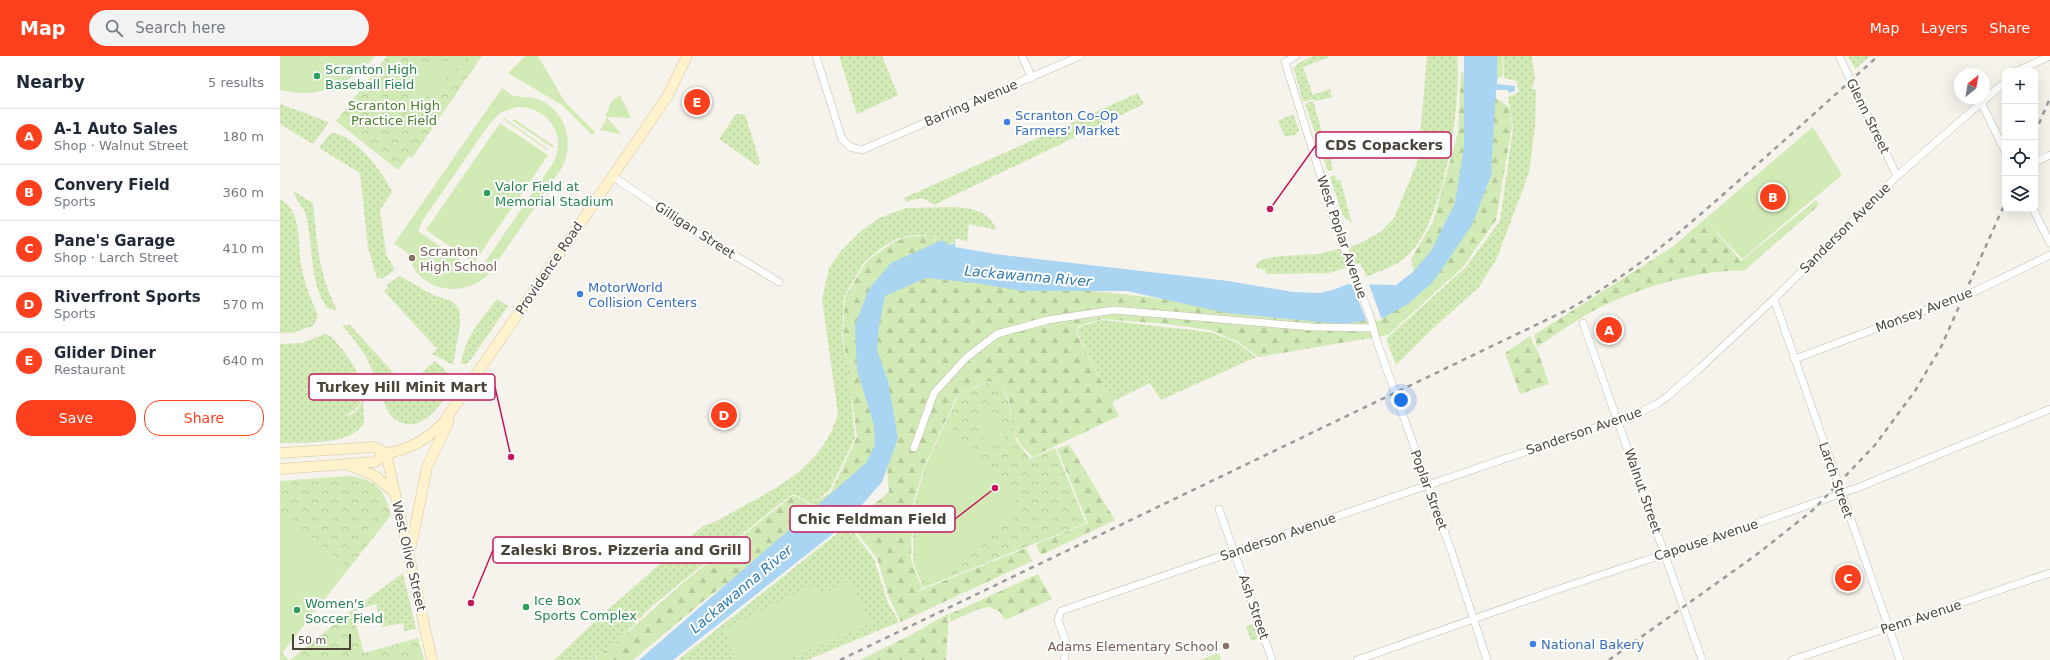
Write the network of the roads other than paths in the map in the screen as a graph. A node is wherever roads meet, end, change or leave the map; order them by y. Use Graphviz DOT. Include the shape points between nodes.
graph roads {
  1 [pos="816,56"];
  2 [pos="1022,56"];
  3 [pos="1080,56"];
  4 [pos="1296,56"];
  5 [pos="1839,56"];
  6 [pos="2050,56"];
  7 [pos="684,58"];
  8 [pos="2024,68"];
  9 [pos="1032,78"];
  10 [pos="2002,84"];
  11 [pos="1990,94"];
  12 [pos="1979,104"];
  13 [pos="1982,104"];
  14 [pos="2002,145"];
  15 [pos="2050,155"];
  16 [pos="2038,161"];
  17 [pos="612,176"];
  18 [pos="1898,176"];
  19 [pos="2035,212"];
  20 [pos="2050,242"];
  21 [pos="2050,255"];
  22 [pos="779,282"];
  23 [pos="1774,300"];
  24 [pos="1371,319"];
  25 [pos="1583,323"];
  26 [pos="1373,328"];
  27 [pos="1795,358"];
  28 [pos="456,407"];
  29 [pos="2050,409"];
  30 [pos="1618,419"];
  31 [pos="914,448"];
  32 [pos="386,452"];
  33 [pos="280,453"];
  34 [pos="345,464"];
  35 [pos="280,469"];
  36 [pos="1427,485"];
  37 [pos="395,493"];
  38 [pos="1841,493"];
  39 [pos="1220,509"];
  40 [pos="1234,552"];
  41 [pos="1665,554"];
  42 [pos="410,555"];
  43 [pos="2050,573"];
  44 [pos="1473,619"];
  45 [pos="1887,627"];
  46 [pos="432,660"];
  47 [pos="1064,660"];
  48 [pos="1272,660"];
  49 [pos="1357,660"];
  50 [pos="1487,660"];
  51 [pos="1702,660"];
  52 [pos="1792,660"];
  53 [pos="1900,660"];
  1 -- 9 [label="street, Barring Avenue" via="842,139 850,147 862,150"];
  2 -- 9 [label="street"];
  3 -- 9 [label="street, Barring Avenue"];
  4 -- 24 [label="street, West Poplar Avenue" via="1285,62 1338,231"];
  5 -- 18 [label="street, Glenn Street"];
  6 -- 8 [label="street"];
  7 -- 17 [label="main road, Providence Road" via="667,97"];
  10 -- 11 [label="street, Sanderson Avenue"];
  12 -- 18 [label="street, Sanderson Avenue"];
  13 -- 14 [label="street"];
  15 -- 16 [label="street"];
  17 -- 22 [label="street, Gilligan Street" via="694,231"];
  17 -- 28 [label="main road, Providence Road"];
  18 -- 23 [label="street, Sanderson Avenue"];
  19 -- 20 [label="street"];
  21 -- 27 [label="street, Monsey Avenue" via="1976,291"];
  23 -- 27 [label="street, Larch Street"];
  23 -- 30 [label="street, Sanderson Avenue" via="1669,395 1649,408"];
  24 -- 26 [label="street, Poplar Street"];
  25 -- 30 [label="street, Walnut Street"];
  26 -- 31 [label="street" via="1312,327 1114,310 1048,320 997,334 966,358 934,393"];
  26 -- 36 [label="street, Poplar Street"];
  27 -- 38 [label="street, Larch Street"];
  28 -- 32 [label="main road, Providence Road" via="443,423 421,441 403,449"];
  28 -- 42 [label="main road" via="427,468"];
  29 -- 38 [label="street, Capouse Avenue"];
  30 -- 36 [label="street, Sanderson Avenue"];
  30 -- 41 [label="street, Walnut Street"];
  32 -- 33 [label="main road, Providence Road" via="374,447"];
  32 -- 34 [label="main road, Providence Road" via="375,462"];
  32 -- 37 [label="main road, West Olive Street"];
  34 -- 35 [label="main road, Providence Road"];
  34 -- 37 [label="main road" via="375,476"];
  36 -- 40 [label="street, Sanderson Avenue"];
  36 -- 44 [label="street, Poplar Street"];
  37 -- 42 [label="main road, West Olive Street"];
  38 -- 41 [label="street, Capouse Avenue"];
  38 -- 45 [label="street, Larch Street"];
  39 -- 40 [label="street, Ash Street"];
  40 -- 47 [label="street, Sanderson Avenue" via="1061,611 1058,620 1068,645"];
  40 -- 48 [label="street, Ash Street"];
  41 -- 44 [label="street, Capouse Avenue"];
  41 -- 51 [label="street, Walnut Street"];
  42 -- 46 [label="main road, West Olive Street"];
  43 -- 45 [label="street, Penn Avenue"];
  44 -- 49 [label="street, Capouse Avenue"];
  44 -- 50 [label="street, Poplar Street"];
  45 -- 52 [label="street, Penn Avenue"];
  45 -- 53 [label="street, Larch Street"];
}
